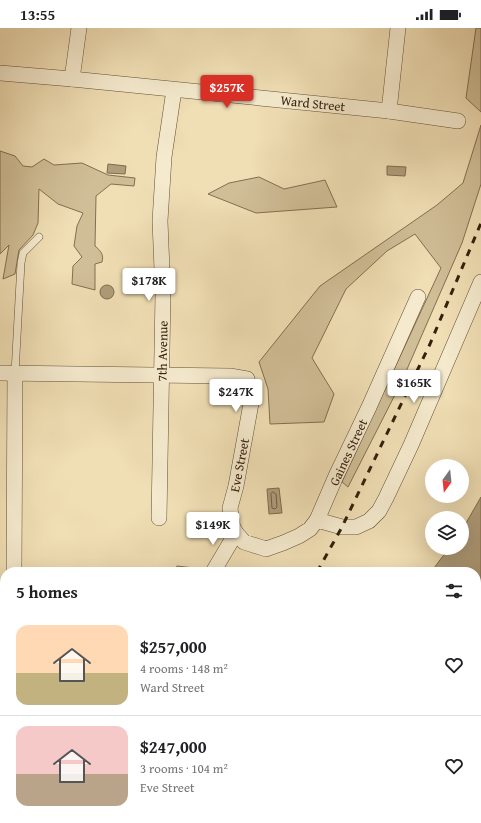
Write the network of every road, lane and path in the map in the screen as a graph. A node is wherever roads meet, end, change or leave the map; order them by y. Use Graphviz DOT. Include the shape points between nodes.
graph roads {
  1 [pos="79,28"];
  2 [pos="398,28"];
  3 [pos="0,73"];
  4 [pos="72,79"];
  5 [pos="174,90"];
  6 [pos="389,111"];
  7 [pos="458,121"];
  8 [pos="39,237"];
  9 [pos="481,282"];
  10 [pos="418,297"];
  11 [pos="0,373"];
  12 [pos="15,373"];
  13 [pos="162,374"];
  14 [pos="159,518"];
  15 [pos="317,520"];
  16 [pos="236,533"];
  17 [pos="14,567"];
  18 [pos="216,567"];
  1 -- 4 [label="street"];
  2 -- 6 [label="street"];
  3 -- 4 [label="street, Ward Street"];
  4 -- 5 [label="street, Ward Street"];
  5 -- 6 [label="street, Ward Street"];
  5 -- 13 [label="street, 7th Avenue" via="164,157 160,221 163,294"];
  6 -- 7 [label="street, Ward Street"];
  8 -- 12 [label="lane" via="23,253 20,263"];
  9 -- 15 [label="street" via="411,445 379,511 369,521 356,527 342,527"];
  10 -- 15 [label="street, Gaines Street"];
  11 -- 12 [label="street, Eve Street"];
  12 -- 13 [label="street, Eve Street"];
  12 -- 17 [label="street"];
  13 -- 14 [label="street, 7th Avenue"];
  13 -- 16 [label="street, Eve Street" via="230,376 247,380 252,398 230,508 232,525"];
  15 -- 16 [label="street" via="310,529 299,536 266,549 244,542"];
  16 -- 18 [label="street"];
}
